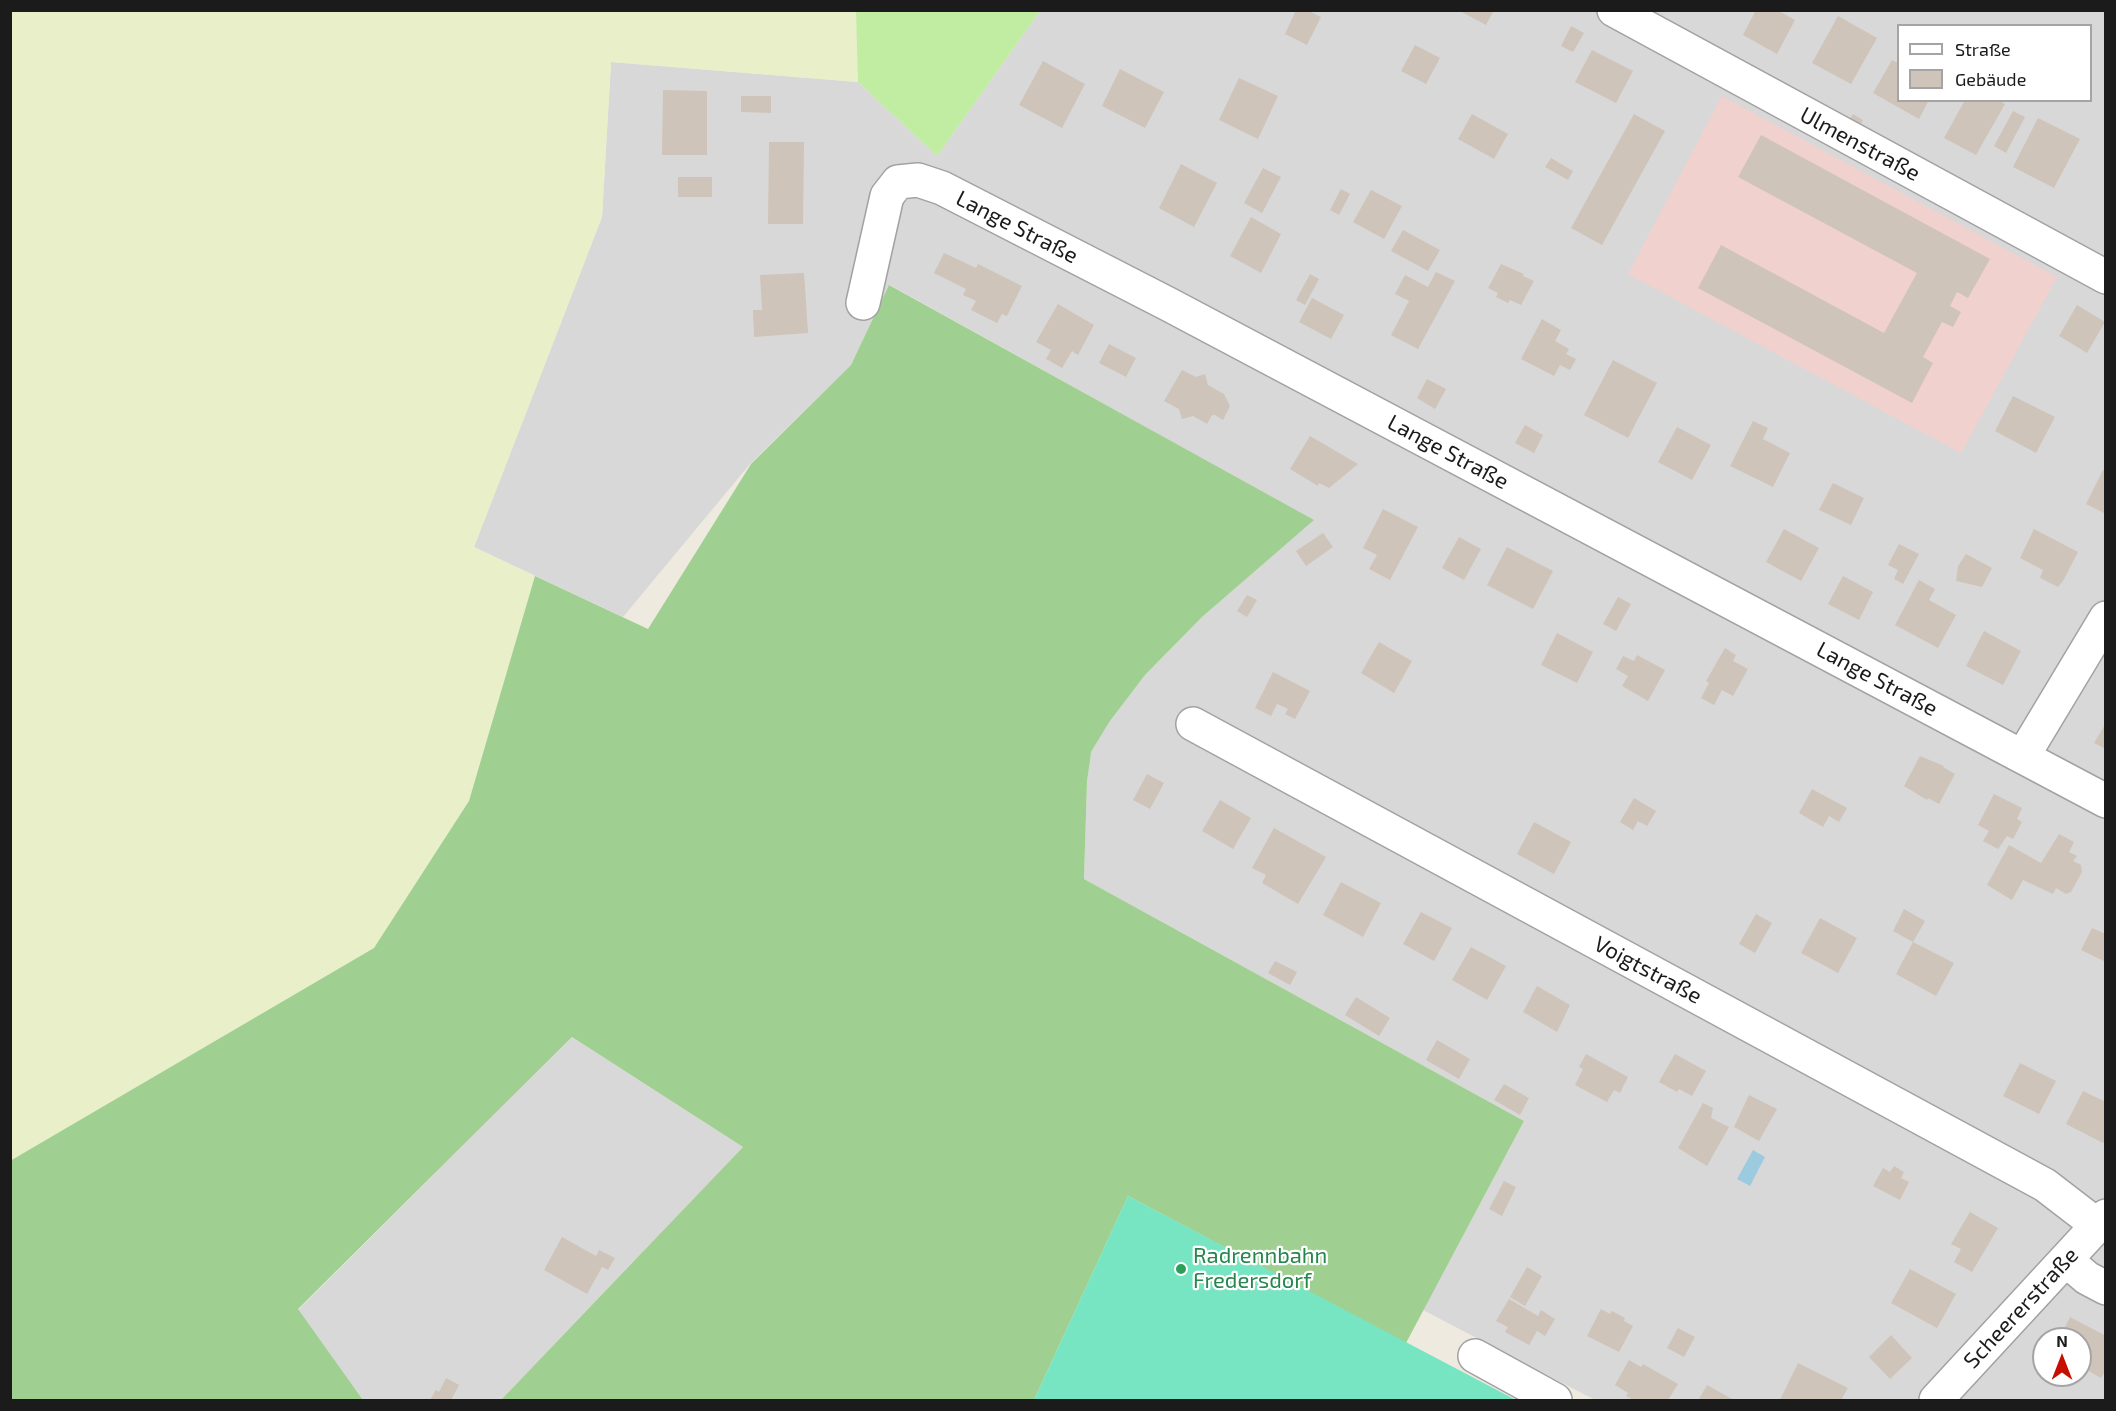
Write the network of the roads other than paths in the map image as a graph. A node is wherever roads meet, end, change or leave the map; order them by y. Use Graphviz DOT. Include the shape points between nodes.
graph roads {
  1 [pos="1614,10"];
  2 [pos="2106,277"];
  3 [pos="863,303"];
  4 [pos="2106,618"];
  5 [pos="1193,724"];
  6 [pos="2023,756"];
  7 [pos="2106,801"];
  8 [pos="2101,1220"];
  9 [pos="2066,1260"];
  10 [pos="2106,1288"];
  11 [pos="1475,1356"];
  12 [pos="1556,1401"];
  13 [pos="1936,1401"];
  1 -- 2 [label="street, Ulmenstraße"];
  3 -- 6 [label="street, Lange Straße" via="887,196 898,182 918,180 942,188"];
  4 -- 6 [label="street"];
  5 -- 8 [label="street, Voigtstraße" via="2045,1185"];
  6 -- 7 [label="street, Lange Straße"];
  8 -- 9 [label="street, Scheererstraße"];
  9 -- 10 [label="street"];
  9 -- 13 [label="street, Scheererstraße"];
  11 -- 12 [label="street"];
}
